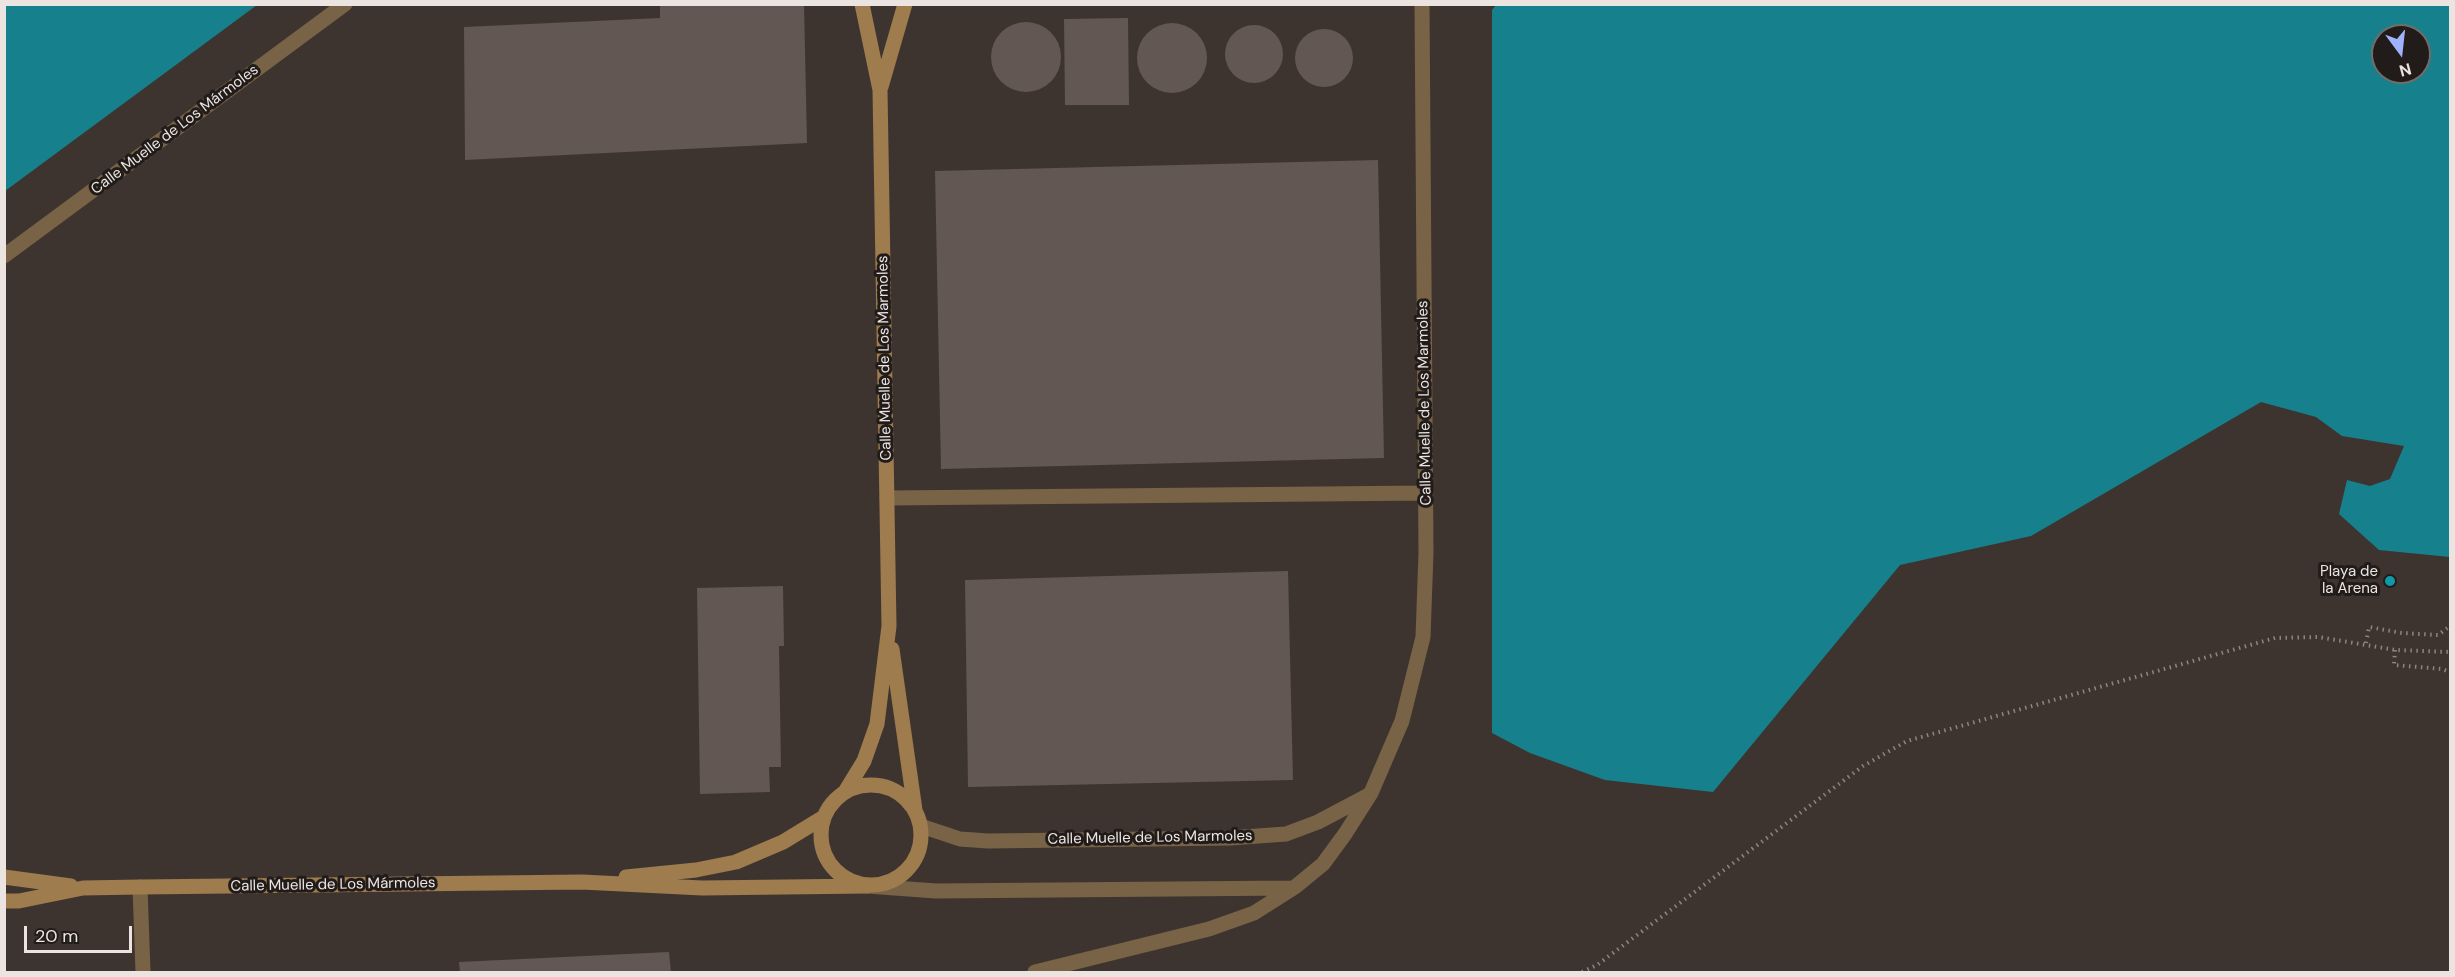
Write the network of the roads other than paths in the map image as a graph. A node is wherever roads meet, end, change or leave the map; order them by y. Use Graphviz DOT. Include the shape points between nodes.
graph roads {
  1 [pos="345,4"];
  2 [pos="862,4"];
  3 [pos="905,4"];
  4 [pos="1422,4"];
  5 [pos="880,90"];
  6 [pos="4,256"];
  7 [pos="1426,493"];
  8 [pos="887,498"];
  9 [pos="889,626"];
  10 [pos="845,792"];
  11 [pos="1371,793"];
  12 [pos="916,811"];
  13 [pos="824,817"];
  14 [pos="921,826"];
  15 [pos="4,877"];
  16 [pos="582,882"];
  17 [pos="867,886"];
  18 [pos="140,887"];
  19 [pos="1295,887"];
  20 [pos="83,888"];
  21 [pos="4,901"];
  22 [pos="143,972"];
  23 [pos="1035,972"];
  1 -- 6 [label="street, Calle Muelle de Los Mármoles"];
  2 -- 5 [label="street, Calle Muelle de Los Marmoles"];
  3 -- 5 [label="street, Calle Muelle de Los Marmoles"];
  4 -- 7 [label="street, Calle Muelle de Los Marmoles"];
  5 -- 8 [label="street, Calle Muelle de Los Marmoles"];
  7 -- 8 [label="street"];
  7 -- 11 [label="street, Calle Muelle de Los Marmoles" via="1423,637 1402,721"];
  8 -- 9 [label="street, Calle Muelle de Los Marmoles"];
  9 -- 10 [label="street" via="877,724 864,761"];
  9 -- 12 [label="street"];
  10 -- 12 [label="street" via="860,786 884,787 906,798"];
  10 -- 13 [label="street"];
  11 -- 14 [label="street, Calle Muelle de Los Marmoles" via="1318,822 1286,834 988,841 960,838"];
  11 -- 19 [label="street, Calle Muelle de Los Marmoles" via="1323,864"];
  12 -- 14 [label="street"];
  13 -- 16 [label="street, Calle Muelle de Los Mármoles" via="783,842 736,862"];
  13 -- 17 [label="street" via="821,840 828,863 838,874"];
  14 -- 17 [label="street" via="922,842 909,870 882,885"];
  15 -- 20 [label="street, Calle Muelle de Los Mármoles"];
  16 -- 17 [label="street, Calle Muelle de Los Mármoles" via="702,888"];
  16 -- 18 [label="street, Calle Muelle de Los Mármoles"];
  17 -- 19 [label="street" via="936,891"];
  18 -- 20 [label="street, Calle Muelle de Los Mármoles"];
  18 -- 22 [label="street"];
  19 -- 23 [label="street, Calle Muelle de Los Marmoles" via="1254,913 1209,929"];
  20 -- 21 [label="street, Calle Muelle de Los Mármoles"];
}
